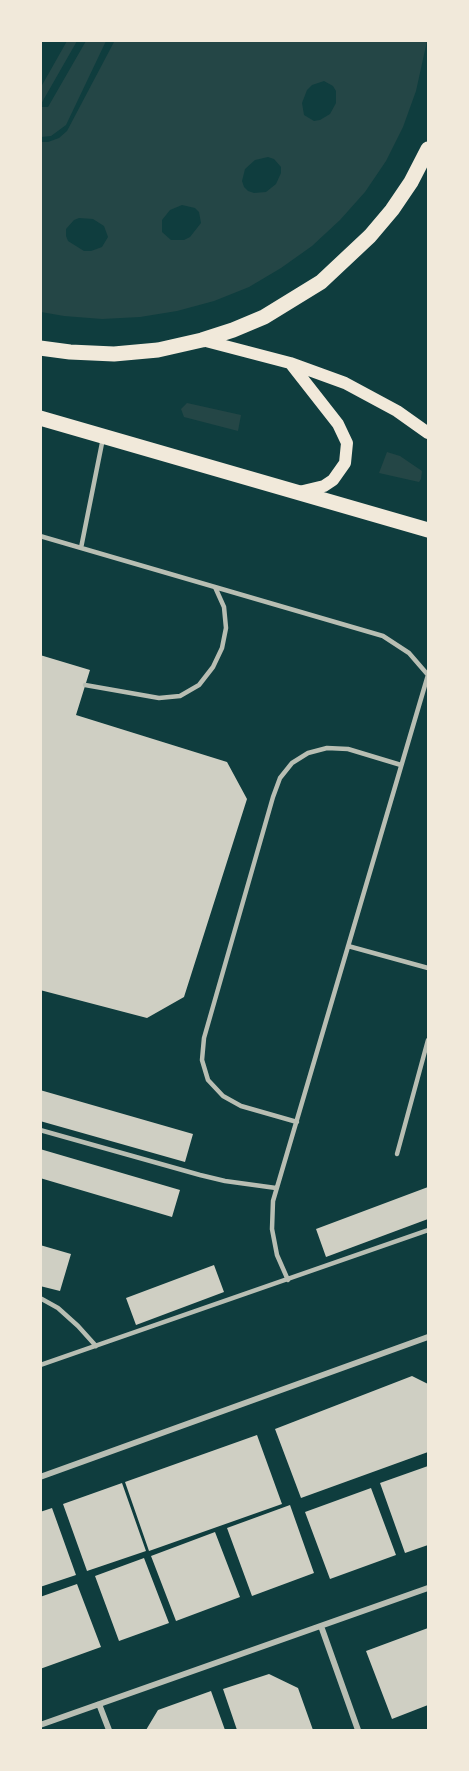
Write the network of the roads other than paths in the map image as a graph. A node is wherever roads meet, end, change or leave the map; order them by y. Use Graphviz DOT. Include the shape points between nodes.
graph roads {
  1 [pos="428,156"];
  2 [pos="202,340"];
  3 [pos="40,348"];
  4 [pos="290,363"];
  5 [pos="40,418"];
  6 [pos="429,433"];
  7 [pos="104,436"];
  8 [pos="299,492"];
  9 [pos="429,530"];
  10 [pos="40,536"];
  11 [pos="81,548"];
  12 [pos="215,587"];
  13 [pos="428,675"];
  14 [pos="85,685"];
  15 [pos="401,765"];
  16 [pos="348,946"];
  17 [pos="429,968"];
  18 [pos="429,1040"];
  19 [pos="297,1122"];
  20 [pos="40,1130"];
  21 [pos="397,1154"];
  22 [pos="276,1188"];
  23 [pos="429,1230"];
  24 [pos="288,1281"];
  25 [pos="40,1298"];
  26 [pos="429,1337"];
  27 [pos="96,1346"];
  28 [pos="40,1365"];
  29 [pos="40,1477"];
  30 [pos="429,1588"];
  31 [pos="321,1626"];
  32 [pos="99,1704"];
  33 [pos="40,1725"];
  34 [pos="109,1731"];
  35 [pos="358,1731"];
  1 -- 2 [label="main road" via="370,236 321,282 264,317"];
  2 -- 3 [label="main road" via="114,354"];
  2 -- 4 [label="main road"];
  4 -- 6 [label="main road" via="372,396"];
  4 -- 8 [label="main road" via="338,424 347,443 345,464 333,480"];
  5 -- 7 [label="main road"];
  7 -- 8 [label="main road"];
  7 -- 11 [label="lane"];
  8 -- 9 [label="main road"];
  10 -- 11 [label="lane"];
  11 -- 12 [label="lane"];
  12 -- 13 [label="lane" via="383,636 409,653"];
  12 -- 14 [label="lane" via="224,607 226,628 213,668 199,685 180,696 159,698"];
  13 -- 15 [label="lane"];
  15 -- 16 [label="lane"];
  15 -- 19 [label="lane" via="348,749 327,748 292,763 280,778 273,797 204,1038 202,1060 208,1080 223,1096 241,1106"];
  16 -- 17 [label="lane"];
  16 -- 19 [label="lane"];
  18 -- 21 [label="lane"];
  19 -- 22 [label="lane"];
  20 -- 22 [label="lane" via="208,1178"];
  22 -- 24 [label="lane" via="272,1229"];
  23 -- 24 [label="lane"];
  24 -- 27 [label="lane"];
  25 -- 27 [label="lane" via="78,1326"];
  26 -- 29 [label="street"];
  27 -- 28 [label="lane"];
  30 -- 31 [label="street"];
  31 -- 32 [label="street"];
  31 -- 35 [label="street"];
  32 -- 33 [label="street"];
  32 -- 34 [label="street"];
}
